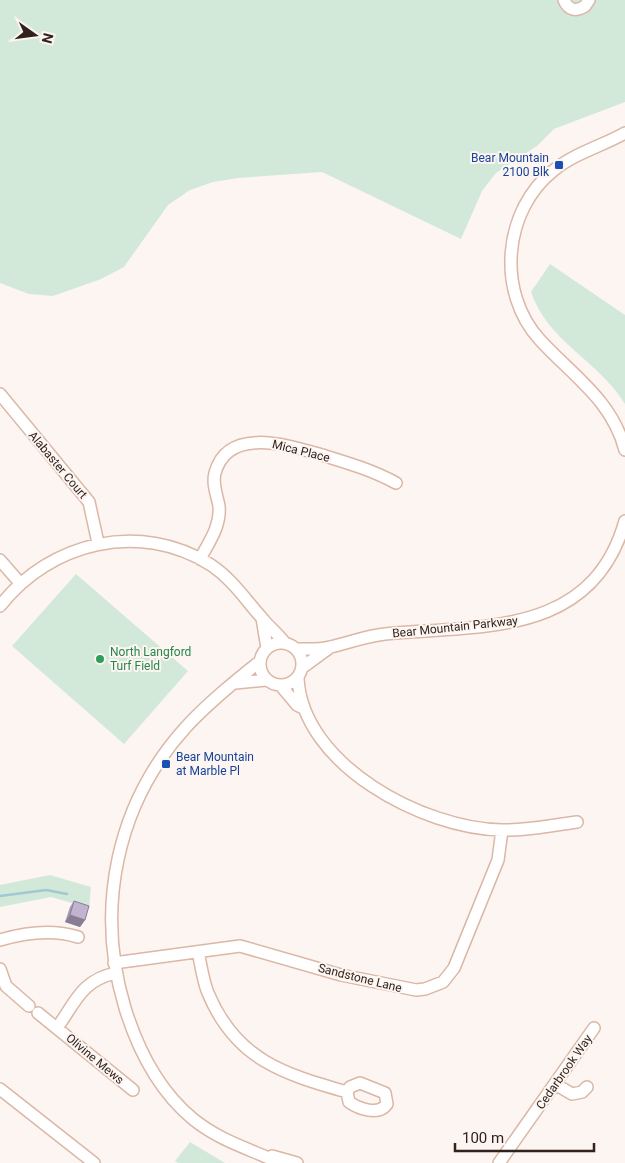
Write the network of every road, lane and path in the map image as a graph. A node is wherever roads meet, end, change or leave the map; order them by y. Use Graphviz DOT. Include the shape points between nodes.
graph roads {
  1 [pos="564,0"];
  2 [pos="589,0"];
  3 [pos="625,133"];
  4 [pos="0,394"];
  5 [pos="625,450"];
  6 [pos="396,484"];
  7 [pos="625,521"];
  8 [pos="98,543"];
  9 [pos="200,559"];
  10 [pos="0,560"];
  11 [pos="20,583"];
  12 [pos="0,606"];
  13 [pos="262,618"];
  14 [pos="284,642"];
  15 [pos="267,648"];
  16 [pos="329,648"];
  17 [pos="296,649"];
  18 [pos="259,662"];
  19 [pos="301,673"];
  20 [pos="266,680"];
  21 [pos="235,684"];
  22 [pos="281,686"];
  23 [pos="304,708"];
  24 [pos="577,822"];
  25 [pos="502,830"];
  26 [pos="78,937"];
  27 [pos="0,940"];
  28 [pos="198,952"];
  29 [pos="115,968"];
  30 [pos="0,969"];
  31 [pos="57,1028"];
  32 [pos="594,1028"];
  33 [pos="555,1084"];
  34 [pos="587,1087"];
  35 [pos="0,1089"];
  36 [pos="133,1090"];
  37 [pos="347,1092"];
  38 [pos="263,1155"];
  39 [pos="94,1163"];
  40 [pos="280,1163"];
  41 [pos="297,1163"];
  42 [pos="499,1163"];
  1 -- 2 [label="street" via="575,10 586,6"];
  3 -- 5 [label="street" via="566,161 542,180 522,210 511,251 514,287 528,324 600,399"];
  4 -- 8 [label="street, Alabaster Court" via="89,502"];
  6 -- 9 [label="street, Mica Place" via="369,469 282,444 260,442 238,447 219,462 214,486 219,517"];
  7 -- 16 [label="street, Bear Mountain Parkway" via="615,550 593,582 580,594 550,611 511,622 372,636"];
  8 -- 9 [label="street" via="150,542"];
  8 -- 11 [label="street" via="56,558"];
  9 -- 13 [label="street" via="239,590"];
  10 -- 11 [label="street"];
  11 -- 12 [label="street"];
  13 -- 14 [label="street"];
  13 -- 15 [label="street"];
  14 -- 15 [label="street"];
  14 -- 17 [label="street"];
  15 -- 18 [label="street"];
  16 -- 17 [label="street, Bear Mountain Parkway"];
  16 -- 19 [label="street, Bear Mountain Parkway"];
  17 -- 19 [label="street" via="300,653"];
  18 -- 20 [label="street"];
  18 -- 21 [label="street"];
  19 -- 22 [label="street"];
  19 -- 23 [label="street"];
  20 -- 21 [label="street"];
  20 -- 22 [label="street"];
  21 -- 29 [label="street" via="176,738 152,772 134,808 120,847 113,883 111,935"];
  22 -- 23 [label="street" via="297,705"];
  23 -- 25 [label="street" via="336,754 361,778 388,797 460,825"];
  24 -- 25 [label="street"];
  25 -- 28 [label="street, Sandstone Lane" via="498,860 454,968 436,986 407,989 341,975 247,947"];
  26 -- 27 [label="street" via="61,932"];
  28 -- 29 [label="street, Sandstone Lane"];
  28 -- 37 [label="street" via="207,991 215,1008 250,1052 294,1077"];
  29 -- 31 [label="street, Olivine Mews" via="88,984"];
  29 -- 38 [label="street" via="137,1044 177,1104 209,1131"];
  30 -- 31 [label="street, Olivine Mews" via="6,986"];
  31 -- 36 [label="street, Olivine Mews"];
  32 -- 33 [label="street, Cedarbrook Way"];
  33 -- 34 [label="street" via="572,1094"];
  33 -- 42 [label="street, Cedarbrook Way"];
  35 -- 39 [label="street"];
  38 -- 40 [label="street"];
  38 -- 41 [label="street"];
}
